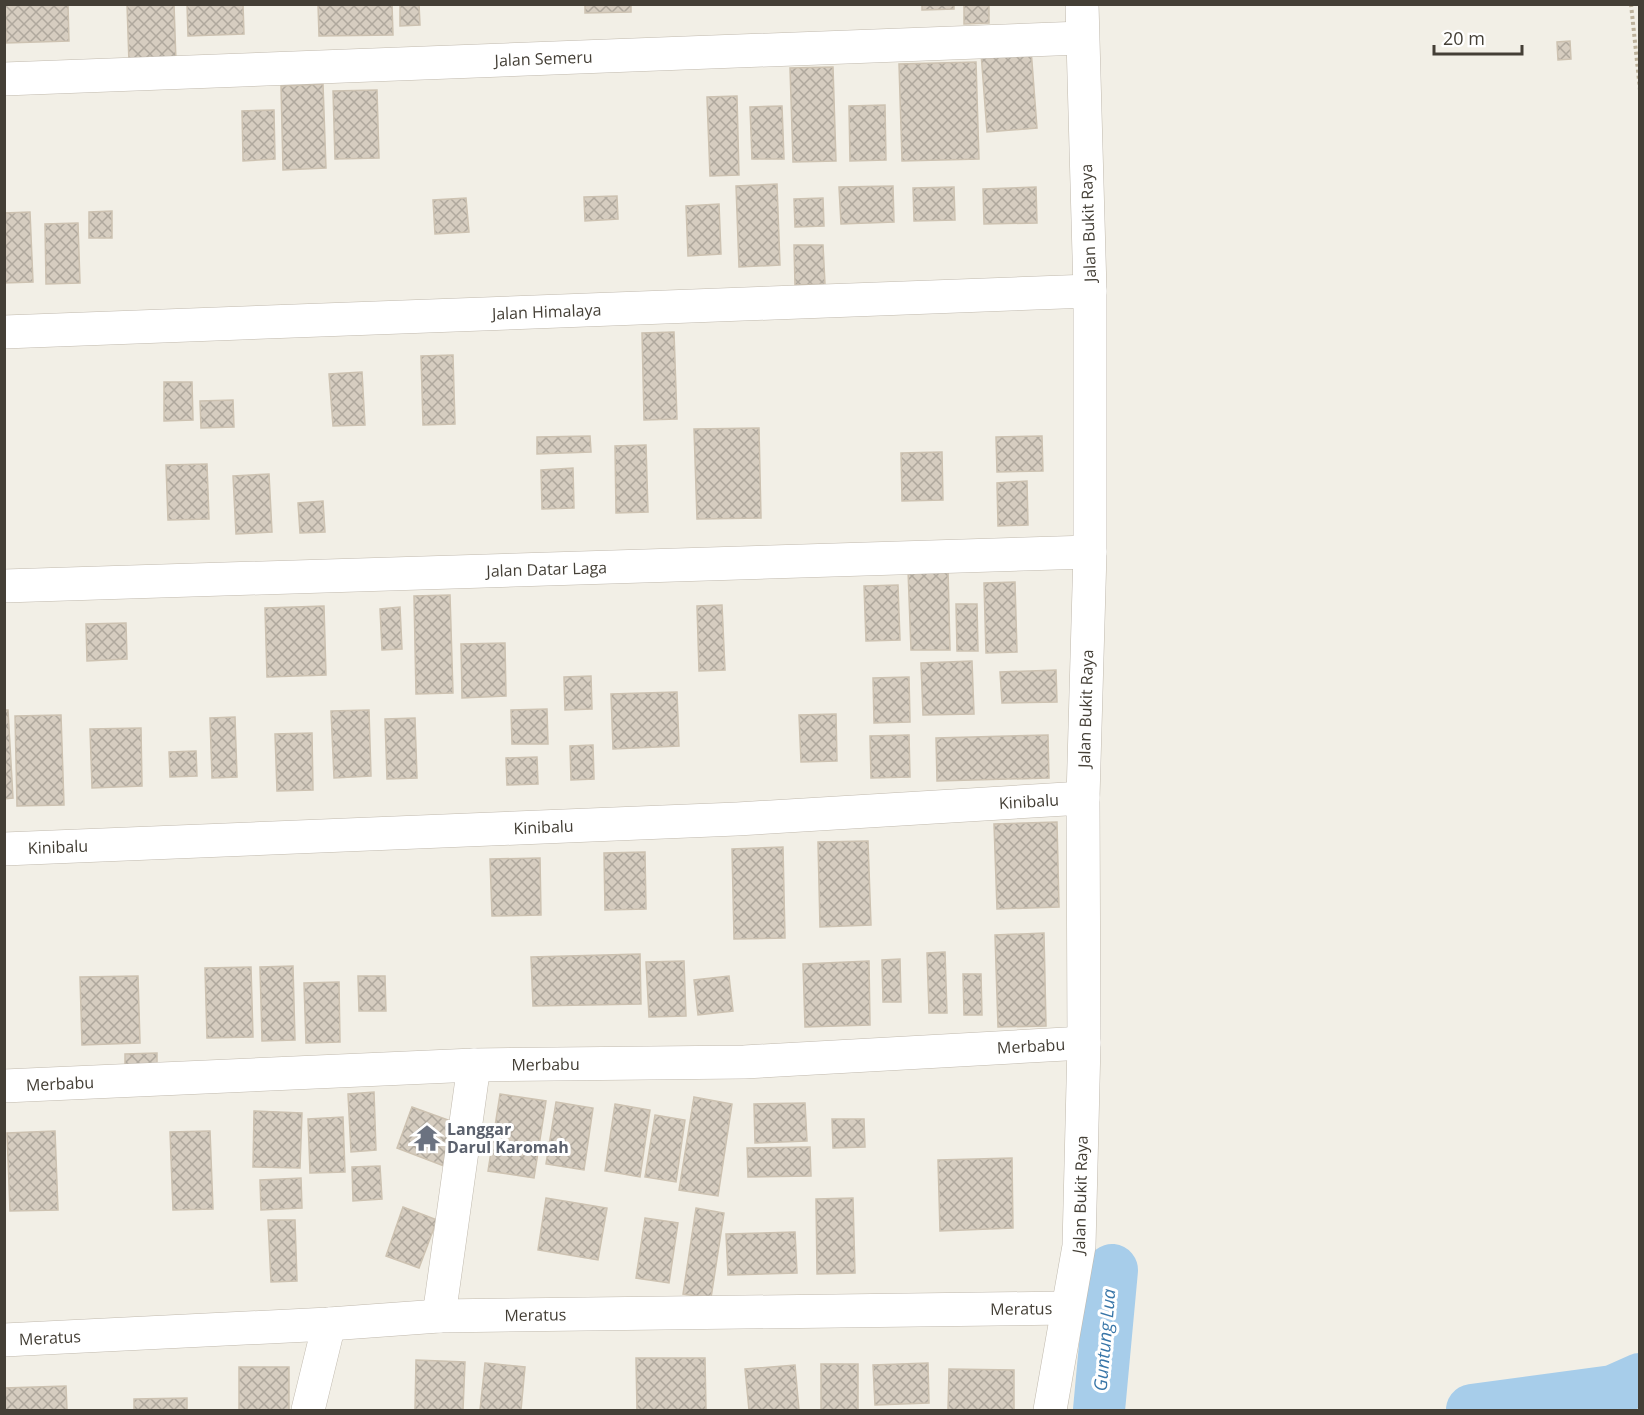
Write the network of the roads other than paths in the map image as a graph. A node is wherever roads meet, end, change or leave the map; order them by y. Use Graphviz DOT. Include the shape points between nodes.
graph roads {
  1 [pos="1082,4"];
  2 [pos="1082,38"];
  3 [pos="4,79"];
  4 [pos="1090,291"];
  5 [pos="4,332"];
  6 [pos="1090,552"];
  7 [pos="4,586"];
  8 [pos="1083,798"];
  9 [pos="4,849"];
  10 [pos="1084,1043"];
  11 [pos="474,1065"];
  12 [pos="4,1086"];
  13 [pos="1068,1308"];
  14 [pos="439,1316"];
  15 [pos="329,1324"];
  16 [pos="4,1340"];
  17 [pos="308,1410"];
  18 [pos="1050,1410"];
  1 -- 2 [label="street, Jalan Bukit Raya"];
  2 -- 3 [label="street, Jalan Semeru"];
  2 -- 4 [label="street, Jalan Bukit Raya"];
  4 -- 5 [label="street, Jalan Himalaya"];
  4 -- 6 [label="street, Jalan Bukit Raya"];
  6 -- 7 [label="street, Jalan Datar Laga"];
  6 -- 8 [label="street, Jalan Bukit Raya"];
  8 -- 9 [label="street, Kinibalu" via="737,819"];
  8 -- 10 [label="street, Jalan Bukit Raya"];
  10 -- 11 [label="street, Merbabu" via="744,1062"];
  10 -- 13 [label="street, Jalan Bukit Raya" via="1079,1246"];
  11 -- 12 [label="street, Merbabu"];
  11 -- 14 [label="street"];
  13 -- 14 [label="street, Meratus"];
  13 -- 18 [label="street, Jalan Bukit Raya"];
  14 -- 15 [label="street, Meratus"];
  15 -- 16 [label="street, Meratus"];
  15 -- 17 [label="street"];
}
